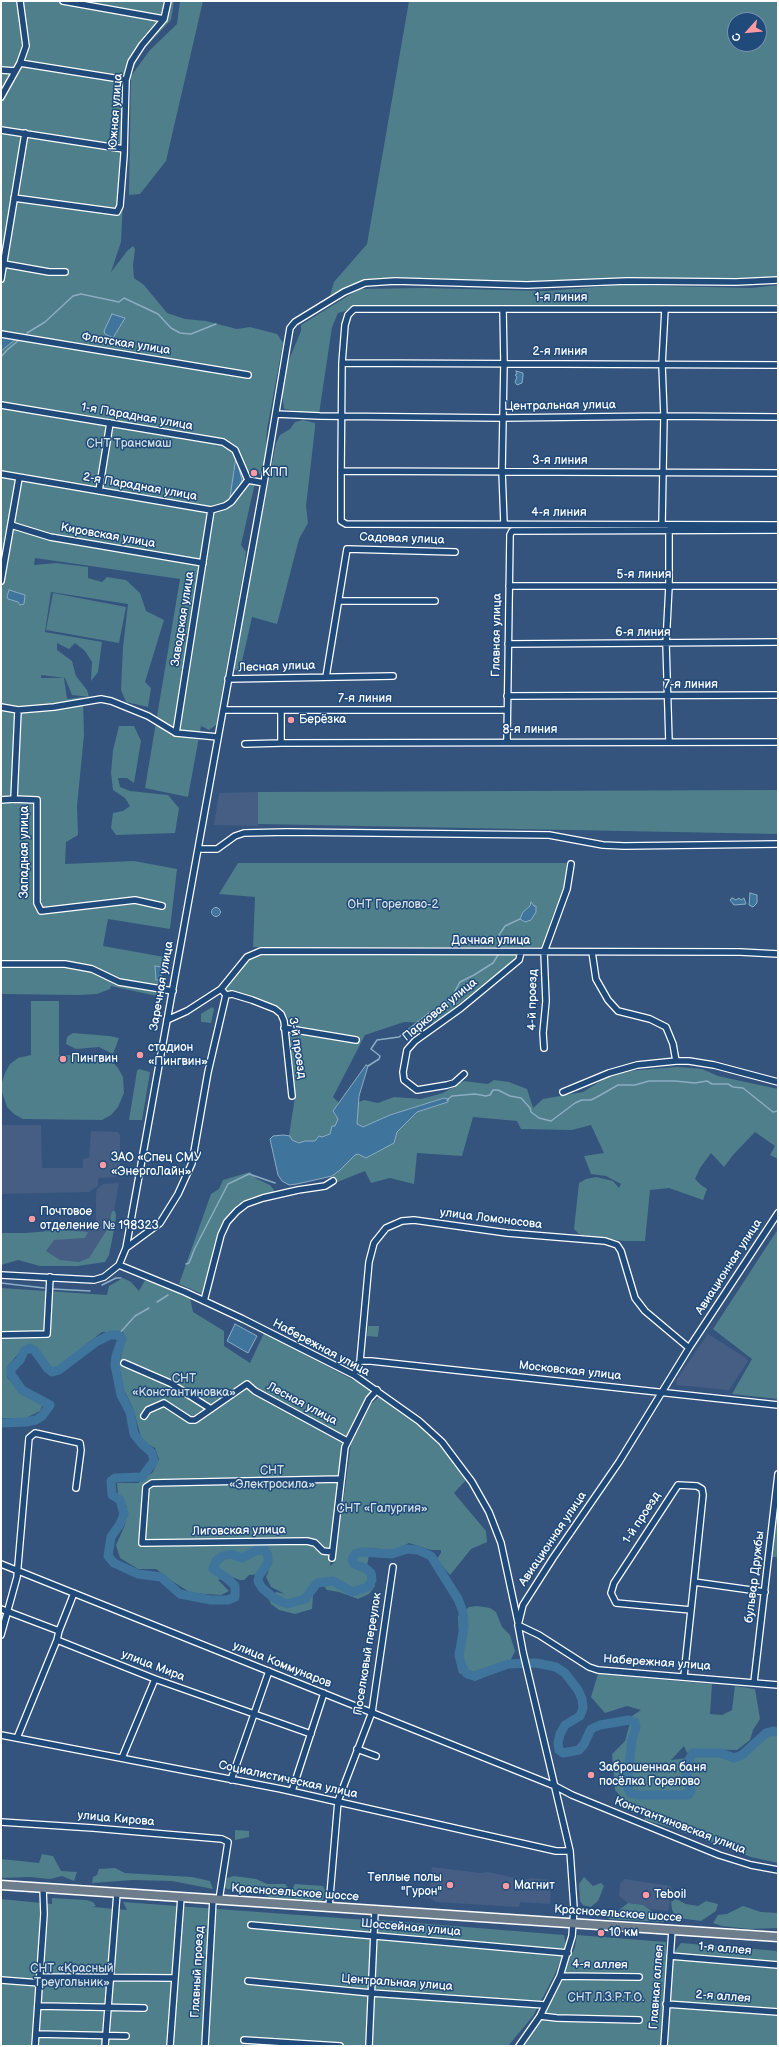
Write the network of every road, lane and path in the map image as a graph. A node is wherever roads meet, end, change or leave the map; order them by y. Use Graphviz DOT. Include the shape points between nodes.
graph roads {
  1 [pos="20,1"];
  2 [pos="63,1"];
  3 [pos="168,1"];
  4 [pos="164,19"];
  5 [pos="20,63"];
  6 [pos="1,70"];
  7 [pos="15,71"];
  8 [pos="126,80"];
  9 [pos="1,97"];
  10 [pos="1,130"];
  11 [pos="25,133"];
  12 [pos="124,149"];
  13 [pos="14,198"];
  14 [pos="4,264"];
  15 [pos="65,272"];
  16 [pos="1,279"];
  17 [pos="778,280"];
  18 [pos="502,309"];
  19 [pos="665,309"];
  20 [pos="778,309"];
  21 [pos="1,334"];
  22 [pos="342,363"];
  23 [pos="504,363"];
  24 [pos="662,365"];
  25 [pos="778,365"];
  26 [pos="248,375"];
  27 [pos="1,405"];
  28 [pos="276,414"];
  29 [pos="342,416"];
  30 [pos="664,416"];
  31 [pos="502,418"];
  32 [pos="778,418"];
  33 [pos="110,424"];
  34 [pos="341,471"];
  35 [pos="502,471"];
  36 [pos="663,472"];
  37 [pos="778,473"];
  38 [pos="1,474"];
  39 [pos="19,478"];
  40 [pos="248,480"];
  41 [pos="264,483"];
  42 [pos="99,491"];
  43 [pos="211,510"];
  44 [pos="11,524"];
  45 [pos="504,524"];
  46 [pos="662,524"];
  47 [pos="778,525"];
  48 [pos="669,530"];
  49 [pos="778,530"];
  50 [pos="455,552"];
  51 [pos="203,563"];
  52 [pos="1,581"];
  53 [pos="509,586"];
  54 [pos="669,586"];
  55 [pos="778,586"];
  56 [pos="340,600"];
  57 [pos="435,601"];
  58 [pos="778,642"];
  59 [pos="508,644"];
  60 [pos="666,644"];
  61 [pos="392,676"];
  62 [pos="326,677"];
  63 [pos="228,680"];
  64 [pos="778,695"];
  65 [pos="508,696"];
  66 [pos="667,696"];
  67 [pos="1,707"];
  68 [pos="18,710"];
  69 [pos="223,710"];
  70 [pos="281,710"];
  71 [pos="507,710"];
  72 [pos="176,733"];
  73 [pos="218,737"];
  74 [pos="507,741"];
  75 [pos="669,742"];
  76 [pos="778,742"];
  77 [pos="281,743"];
  78 [pos="245,744"];
  79 [pos="14,799"];
  80 [pos="1,800"];
  81 [pos="778,844"];
  82 [pos="198,849"];
  83 [pos="571,864"];
  84 [pos="162,906"];
  85 [pos="521,952"];
  86 [pos="544,952"];
  87 [pos="592,952"];
  88 [pos="778,954"];
  89 [pos="1,964"];
  90 [pos="221,989"];
  91 [pos="173,990"];
  92 [pos="226,995"];
  93 [pos="167,1020"];
  94 [pos="284,1028"];
  95 [pos="356,1040"];
  96 [pos="544,1048"];
  97 [pos="676,1061"];
  98 [pos="464,1074"];
  99 [pos="778,1082"];
  100 [pos="563,1092"];
  101 [pos="292,1096"];
  102 [pos="333,1181"];
  103 [pos="778,1213"];
  104 [pos="126,1248"];
  105 [pos="119,1265"];
  106 [pos="1,1275"];
  107 [pos="50,1277"];
  108 [pos="204,1301"];
  109 [pos="1,1335"];
  110 [pos="689,1348"];
  111 [pos="360,1361"];
  112 [pos="124,1363"];
  113 [pos="354,1375"];
  114 [pos="377,1390"];
  115 [pos="663,1392"];
  116 [pos="778,1405"];
  117 [pos="211,1409"];
  118 [pos="144,1416"];
  119 [pos="347,1441"];
  120 [pos="778,1474"];
  121 [pos="341,1479"];
  122 [pos="76,1488"];
  123 [pos="1,1564"];
  124 [pos="393,1567"];
  125 [pos="17,1571"];
  126 [pos="694,1582"];
  127 [pos="765,1592"];
  128 [pos="74,1594"];
  129 [pos="4,1610"];
  130 [pos="691,1610"];
  131 [pos="518,1624"];
  132 [pos="59,1630"];
  133 [pos="1,1635"];
  134 [pos="56,1640"];
  135 [pos="269,1671"];
  136 [pos="684,1676"];
  137 [pos="155,1679"];
  138 [pos="754,1682"];
  139 [pos="778,1685"];
  140 [pos="324,1693"];
  141 [pos="372,1712"];
  142 [pos="254,1714"];
  143 [pos="311,1734"];
  144 [pos="1,1735"];
  145 [pos="17,1738"];
  146 [pos="357,1749"];
  147 [pos="376,1756"];
  148 [pos="122,1758"];
  149 [pos="231,1780"];
  150 [pos="555,1786"];
  151 [pos="292,1791"];
  152 [pos="338,1801"];
  153 [pos="1,1822"];
  154 [pos="228,1842"];
  155 [pos="570,1851"];
  156 [pos="778,1870"];
  157 [pos="1,1885"];
  158 [pos="43,1888"];
  159 [pos="117,1893"];
  160 [pos="181,1897"];
  161 [pos="216,1899"];
  162 [pos="329,1907"];
  163 [pos="375,1910"];
  164 [pos="573,1923"];
  165 [pos="251,1925"];
  166 [pos="672,1930"];
  167 [pos="374,1936"];
  168 [pos="778,1937"];
  169 [pos="568,1953"];
  170 [pos="670,1956"];
  171 [pos="778,1964"];
  172 [pos="560,1976"];
  173 [pos="639,1977"];
  174 [pos="109,1978"];
  175 [pos="175,1978"];
  176 [pos="1,1980"];
  177 [pos="40,1980"];
  178 [pos="248,1981"];
  179 [pos="371,1993"];
  180 [pos="666,2004"];
  181 [pos="545,2005"];
  182 [pos="38,2006"];
  183 [pos="108,2006"];
  184 [pos="144,2008"];
  185 [pos="778,2012"];
  186 [pos="540,2016"];
  187 [pos="639,2020"];
  188 [pos="36,2034"];
  189 [pos="106,2035"];
  190 [pos="126,2036"];
  191 [pos="244,2040"];
  192 [pos="35,2046"];
  193 [pos="105,2046"];
  194 [pos="170,2046"];
  195 [pos="205,2046"];
  196 [pos="340,2046"];
  197 [pos="369,2046"];
  198 [pos="519,2046"];
  199 [pos="664,2046"];
  1 -- 5 [label="street" via="26,46"];
  2 -- 4 [label="street"];
  3 -- 4 [label="street, Южная улица"];
  4 -- 8 [label="street, Южная улица" via="131,62"];
  5 -- 7 [label="street"];
  5 -- 8 [label="street"];
  6 -- 7 [label="street"];
  7 -- 9 [label="street"];
  8 -- 12 [label="street, Южная улица"];
  10 -- 11 [label="street"];
  11 -- 12 [label="street"];
  11 -- 13 [label="street"];
  12 -- 13 [label="street, Южная улица" via="118,212"];
  13 -- 14 [label="street"];
  14 -- 15 [label="street" via="49,272"];
  14 -- 16 [label="street"];
  17 -- 28 [label="street, Заречная улица" via="627,281 527,285 395,281 365,283 344,292 295,322 290,328"];
  18 -- 19 [label="street, 1-я линия"];
  18 -- 22 [label="street, 1-я линия" via="354,309 348,315 345,325"];
  18 -- 23 [label="street"];
  19 -- 20 [label="street, 1-я линия"];
  19 -- 24 [label="street"];
  21 -- 26 [label="street, Флотская улица"];
  22 -- 23 [label="street, 2-я линия"];
  22 -- 29 [label="street"];
  23 -- 24 [label="street, 2-я линия"];
  23 -- 31 [label="street"];
  24 -- 25 [label="street, 2-я линия"];
  24 -- 30 [label="street"];
  27 -- 33 [label="street, 1-я Парадная улица"];
  28 -- 29 [label="street, Центральная улица"];
  28 -- 41 [label="street, Заречная улица"];
  29 -- 31 [label="street, Центральная улица"];
  29 -- 34 [label="street"];
  30 -- 31 [label="street, Центральная улица"];
  30 -- 32 [label="street, Центральная улица"];
  30 -- 36 [label="street"];
  31 -- 35 [label="street"];
  33 -- 40 [label="street, 1-я Парадная улица" via="223,442 235,450"];
  33 -- 42 [label="street"];
  34 -- 35 [label="street, 3-я линия"];
  34 -- 45 [label="street, 4-я линия" via="341,521 346,524"];
  35 -- 36 [label="street, 3-я линия"];
  35 -- 45 [label="street"];
  36 -- 37 [label="street, 3-я линия"];
  36 -- 46 [label="street"];
  38 -- 39 [label="street, 2-я Парадная улица"];
  39 -- 42 [label="street, 2-я Парадная улица"];
  39 -- 44 [label="street"];
  40 -- 41 [label="street"];
  40 -- 43 [label="street, 2-я Парадная улица" via="231,502"];
  41 -- 63 [label="street, Заречная улица"];
  42 -- 43 [label="street, 2-я Парадная улица"];
  43 -- 51 [label="street, Заводская улица"];
  44 -- 51 [label="street, Кировская улица" via="50,537"];
  44 -- 52 [label="street"];
  45 -- 46 [label="street, 4-я линия"];
  46 -- 47 [label="street, 4-я линия"];
  48 -- 49 [label="street"];
  48 -- 53 [label="street, Главная улица" via="512,531"];
  48 -- 54 [label="street"];
  50 -- 56 [label="street, Садовая улица" via="347,549"];
  51 -- 72 [label="street, Заводская улица"];
  53 -- 54 [label="street, 5-я линия"];
  53 -- 59 [label="street, Главная улица"];
  54 -- 55 [label="street, 5-я линия"];
  54 -- 60 [label="street"];
  56 -- 57 [label="street"];
  56 -- 62 [label="street"];
  58 -- 60 [label="street, 6-я линия"];
  59 -- 60 [label="street, 6-я линия"];
  59 -- 65 [label="street, Главная улица"];
  60 -- 66 [label="street"];
  61 -- 62 [label="street, Лесная улица"];
  62 -- 63 [label="street, Лесная улица"];
  63 -- 69 [label="street, Заречная улица"];
  64 -- 66 [label="street, 7-я линия"];
  65 -- 66 [label="street, 7-я линия"];
  65 -- 71 [label="street, Главная улица"];
  66 -- 75 [label="street"];
  67 -- 68 [label="street"];
  68 -- 72 [label="street" via="101,699 142,713"];
  68 -- 79 [label="street"];
  69 -- 70 [label="street, 7-я линия"];
  69 -- 73 [label="street, Заречная улица"];
  70 -- 71 [label="street, 7-я линия"];
  70 -- 77 [label="street"];
  71 -- 74 [label="street, Главная улица"];
  72 -- 73 [label="street"];
  73 -- 82 [label="street, Заречная улица"];
  74 -- 75 [label="street, 8-я линия"];
  74 -- 77 [label="street, 8-я линия"];
  75 -- 76 [label="street, 8-я линия"];
  77 -- 78 [label="street, 8-я линия"];
  79 -- 80 [label="street, Западная улица"];
  79 -- 84 [label="street, Западная улица" via="37,800 37,903 41,911 134,900"];
  81 -- 82 [label="street" via="603,845 549,835 287,832 244,833 235,836 217,849"];
  82 -- 91 [label="street, Заречная улица"];
  83 -- 86 [label="street" via="567,889"];
  85 -- 86 [label="street, Дачная улица"];
  85 -- 90 [label="street, Дачная улица" via="261,951 247,957"];
  85 -- 98 [label="street, Парковая улица" via="519,960 461,1008 410,1045 407,1050 404,1080 417,1090 454,1083"];
  86 -- 87 [label="street, Дачная улица"];
  86 -- 96 [label="street, 4-й проезд"];
  87 -- 88 [label="street, Дачная улица"];
  87 -- 97 [label="street" via="596,979 608,1000 618,1011 650,1019 666,1027"];
  89 -- 91 [label="street" via="64,964 92,969 119,982"];
  90 -- 92 [label="street"];
  90 -- 93 [label="street, Дачная улица" via="187,1011"];
  91 -- 93 [label="street, Заречная улица"];
  92 -- 94 [label="street, 3-й проезд" via="232,994 275,1009 281,1014"];
  92 -- 104 [label="street" via="208,1072 192,1163 178,1194 160,1223"];
  93 -- 104 [label="street, Заречная улица"];
  94 -- 95 [label="street"];
  94 -- 101 [label="street, 3-й проезд"];
  97 -- 99 [label="street" via="714,1065"];
  97 -- 100 [label="street" via="646,1063 625,1068"];
  102 -- 108 [label="street" via="325,1186 263,1198 246,1204 237,1211 227,1222 221,1235"];
  103 -- 110 [label="street, Авиационная улица"];
  104 -- 105 [label="street, Заречная улица"];
  105 -- 107 [label="street" via="94,1280"];
  105 -- 108 [label="street, Набережная улица"];
  106 -- 107 [label="street"];
  107 -- 109 [label="street" via="47,1334"];
  108 -- 113 [label="street, Набережная улица"];
  110 -- 111 [label="street, улица Ломоносова" via="645,1312 635,1298 617,1245 605,1241 507,1233 414,1220 402,1221 386,1228 374,1243 369,1262"];
  110 -- 115 [label="street, Авиационная улица"];
  111 -- 113 [label="street, улица Ломоносова"];
  111 -- 115 [label="street, Московская улица"];
  112 -- 117 [label="street" via="170,1383"];
  113 -- 114 [label="street, Набережная улица"];
  114 -- 119 [label="street" via="369,1399"];
  114 -- 131 [label="street, Набережная улица" via="420,1421 442,1442 472,1482 489,1512 501,1543"];
  115 -- 116 [label="street, Московская улица"];
  115 -- 131 [label="street, Авиационная улица" via="619,1462 538,1580 523,1605"];
  117 -- 118 [label="street" via="195,1420 190,1420 164,1403 148,1410"];
  117 -- 119 [label="street, Лесная улица" via="247,1384 255,1391"];
  119 -- 121 [label="street"];
  120 -- 127 [label="street, бульвар Дружбы"];
  121 -- 121 [label="street, Лиговская улица" via="332,1555 322,1551 315,1543 307,1541 142,1544 146,1487 152,1483"];
  122 -- 125 [label="street" via="80,1443 34,1433 29,1438"];
  123 -- 125 [label="street, улица Коммунаров"];
  124 -- 141 [label="street, Поселковый переулок"];
  125 -- 128 [label="street, улица Коммунаров"];
  125 -- 129 [label="street"];
  126 -- 127 [label="street"];
  126 -- 130 [label="street, 1-й проезд"];
  126 -- 130 [label="street, 1-й проезд" via="702,1489 697,1486 678,1485 614,1583 611,1593 616,1602"];
  127 -- 138 [label="street, бульвар Дружбы"];
  128 -- 132 [label="street"];
  128 -- 135 [label="street, улица Коммунаров"];
  129 -- 132 [label="street"];
  129 -- 133 [label="street"];
  130 -- 136 [label="street, 1-й проезд"];
  131 -- 136 [label="street, Набережная улица" via="598,1670"];
  131 -- 150 [label="street, Авиационная улица"];
  132 -- 134 [label="street"];
  134 -- 137 [label="street, улица Мира"];
  134 -- 145 [label="street"];
  135 -- 140 [label="street, улица Коммунаров"];
  135 -- 142 [label="street"];
  136 -- 138 [label="street, Набережная улица"];
  137 -- 142 [label="street, улица Мира"];
  137 -- 148 [label="street"];
  138 -- 139 [label="street, Набережная улица"];
  140 -- 141 [label="street, улица Коммунаров"];
  140 -- 143 [label="street"];
  141 -- 146 [label="street, Поселковый переулок"];
  141 -- 150 [label="street, улица Коммунаров"];
  142 -- 143 [label="street, улица Мира"];
  142 -- 149 [label="street"];
  143 -- 151 [label="street"];
  144 -- 145 [label="street, Социалистическая улица"];
  145 -- 148 [label="street, Социалистическая улица"];
  146 -- 147 [label="street"];
  146 -- 152 [label="street, Поселковый переулок"];
  148 -- 149 [label="street, Социалистическая улица"];
  149 -- 151 [label="street, Социалистическая улица"];
  150 -- 155 [label="street, Авиационная улица"];
  150 -- 156 [label="street, Константиновская улица" via="719,1855"];
  151 -- 152 [label="street, Социалистическая улица"];
  152 -- 155 [label="street, Социалистическая улица" via="525,1845"];
  152 -- 162 [label="street, Поселковый переулок"];
  153 -- 154 [label="street, улица Кирова" via="222,1839"];
  154 -- 161 [label="street, Главный проезд"];
  155 -- 164 [label="street, Авиационная улица" via="574,1883"];
  157 -- 158 [label="highway, Красносельское шоссе"];
  158 -- 159 [label="highway, Красносельское шоссе"];
  158 -- 177 [label="street"];
  159 -- 160 [label="highway, Красносельское шоссе"];
  159 -- 174 [label="street"];
  160 -- 161 [label="highway, Красносельское шоссе"];
  160 -- 175 [label="street"];
  161 -- 162 [label="highway, Красносельское шоссе"];
  161 -- 195 [label="street, Главный проезд"];
  162 -- 163 [label="highway, Красносельское шоссе"];
  163 -- 164 [label="highway, Красносельское шоссе"];
  163 -- 167 [label="street"];
  164 -- 166 [label="highway, Красносельское шоссе"];
  164 -- 169 [label="street, Авиационная улица"];
  165 -- 167 [label="street, Шоссейная улица"];
  166 -- 168 [label="highway, Красносельское шоссе"];
  166 -- 170 [label="street, Главная аллея"];
  167 -- 169 [label="street, Шоссейная улица"];
  167 -- 179 [label="street"];
  169 -- 172 [label="street, Авиационная улица"];
  170 -- 171 [label="street, 1-я аллея"];
  170 -- 180 [label="street, Главная аллея"];
  172 -- 173 [label="street, 4-я аллея"];
  172 -- 181 [label="street, Авиационная улица"];
  174 -- 175 [label="street"];
  174 -- 177 [label="street"];
  174 -- 183 [label="street"];
  175 -- 194 [label="street"];
  176 -- 177 [label="street"];
  177 -- 182 [label="street"];
  178 -- 179 [label="street, Центральная улица"];
  179 -- 181 [label="street, Центральная улица"];
  179 -- 197 [label="street"];
  180 -- 185 [label="street, 2-я аллея"];
  180 -- 199 [label="street, Главная аллея"];
  181 -- 186 [label="street, Авиационная улица"];
  182 -- 183 [label="street"];
  182 -- 188 [label="street"];
  183 -- 184 [label="street"];
  183 -- 189 [label="street"];
  186 -- 187 [label="street"];
  186 -- 198 [label="street, Авиационная улица"];
  188 -- 189 [label="street"];
  188 -- 192 [label="street"];
  189 -- 190 [label="street"];
  189 -- 193 [label="street"];
  191 -- 196 [label="street"];
}
